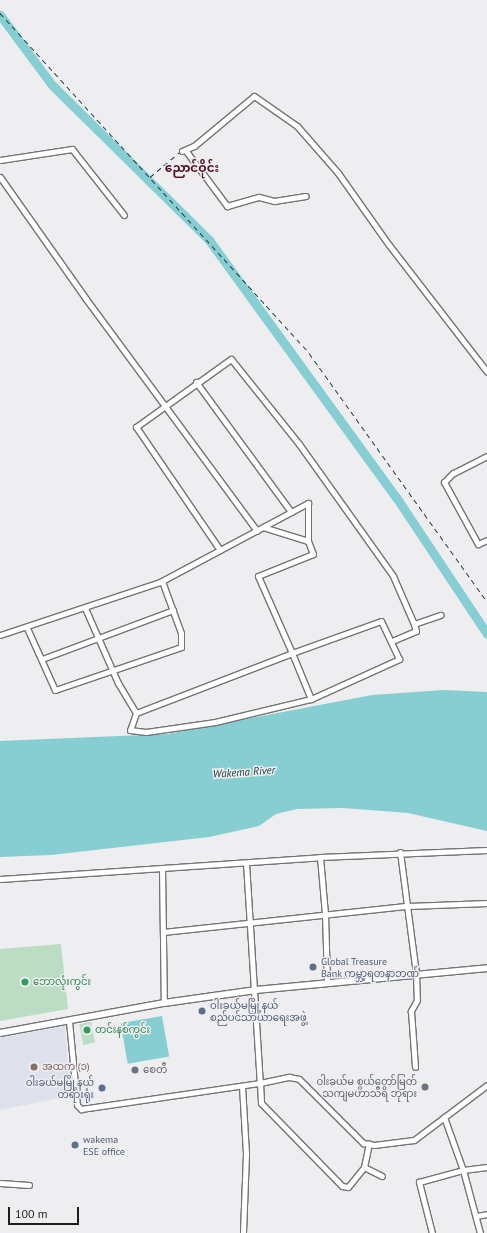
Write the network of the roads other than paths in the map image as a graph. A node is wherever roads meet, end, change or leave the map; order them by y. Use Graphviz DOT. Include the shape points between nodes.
graph roads {
  1 [pos="0,160"];
  2 [pos="0,177"];
  3 [pos="306,196"];
  4 [pos="124,215"];
  5 [pos="487,372"];
  6 [pos="196,382"];
  7 [pos="165,406"];
  8 [pos="487,456"];
  9 [pos="290,512"];
  10 [pos="263,527"];
  11 [pos="257,531"];
  12 [pos="487,540"];
  13 [pos="308,541"];
  14 [pos="220,550"];
  15 [pos="162,581"];
  16 [pos="85,608"];
  17 [pos="173,610"];
  18 [pos="440,616"];
  19 [pos="414,624"];
  20 [pos="27,628"];
  21 [pos="0,635"];
  22 [pos="98,638"];
  23 [pos="392,641"];
  24 [pos="292,653"];
  25 [pos="42,659"];
  26 [pos="112,671"];
  27 [pos="312,699"];
  28 [pos="136,713"];
  29 [pos="487,850"];
  30 [pos="400,852"];
  31 [pos="320,857"];
  32 [pos="246,863"];
  33 [pos="162,868"];
  34 [pos="0,879"];
  35 [pos="487,903"];
  36 [pos="408,906"];
  37 [pos="326,914"];
  38 [pos="250,923"];
  39 [pos="162,932"];
  40 [pos="487,968"];
  41 [pos="416,974"];
  42 [pos="328,982"];
  43 [pos="256,990"];
  44 [pos="164,1003"];
  45 [pos="69,1021"];
  46 [pos="0,1033"];
  47 [pos="415,1066"];
  48 [pos="260,1083"];
  49 [pos="487,1085"];
  50 [pos="242,1086"];
  51 [pos="444,1117"];
  52 [pos="369,1144"];
  53 [pos="364,1167"];
  54 [pos="487,1168"];
  55 [pos="463,1170"];
  56 [pos="382,1176"];
  57 [pos="0,1183"];
  58 [pos="29,1185"];
  59 [pos="487,1214"];
  60 [pos="476,1216"];
  61 [pos="243,1233"];
  62 [pos="432,1233"];
  63 [pos="480,1233"];
  1 -- 4 [label="street" via="72,149"];
  2 -- 7 [label="street"];
  3 -- 5 [label="street" via="274,201 259,197 226,206 184,151 254,96 298,126 338,173 388,245"];
  6 -- 7 [label="street"];
  6 -- 9 [label="street"];
  6 -- 19 [label="street" via="231,359 298,444 392,576"];
  7 -- 11 [label="street"];
  7 -- 14 [label="street" via="136,427"];
  8 -- 12 [label="street" via="453,473 444,482 478,544"];
  9 -- 10 [label="street"];
  9 -- 13 [label="street" via="308,503"];
  10 -- 11 [label="street"];
  10 -- 13 [label="street"];
  11 -- 14 [label="street"];
  13 -- 24 [label="street" via="313,554 258,576"];
  14 -- 15 [label="street"];
  15 -- 16 [label="street"];
  15 -- 17 [label="street"];
  16 -- 20 [label="street"];
  16 -- 22 [label="street"];
  17 -- 22 [label="street"];
  17 -- 26 [label="street" via="181,632 181,647"];
  18 -- 19 [label="street"];
  19 -- 23 [label="street" via="416,631"];
  20 -- 21 [label="street"];
  20 -- 25 [label="street"];
  22 -- 25 [label="street"];
  22 -- 26 [label="street"];
  23 -- 24 [label="street" via="381,621"];
  23 -- 27 [label="street" via="398,659"];
  24 -- 27 [label="street"];
  24 -- 28 [label="street"];
  25 -- 26 [label="street" via="55,690"];
  26 -- 28 [label="street"];
  27 -- 28 [label="street" via="215,722 146,732 130,730"];
  29 -- 30 [label="street"];
  30 -- 31 [label="street"];
  30 -- 36 [label="street"];
  31 -- 32 [label="street"];
  31 -- 37 [label="street"];
  32 -- 33 [label="street"];
  32 -- 38 [label="street"];
  33 -- 34 [label="street"];
  33 -- 39 [label="street"];
  35 -- 36 [label="street"];
  36 -- 37 [label="street"];
  36 -- 41 [label="street"];
  37 -- 38 [label="street"];
  37 -- 42 [label="street"];
  38 -- 39 [label="street"];
  38 -- 43 [label="street"];
  39 -- 44 [label="street"];
  40 -- 41 [label="street"];
  41 -- 42 [label="street"];
  41 -- 47 [label="street" via="416,1000 411,1011"];
  42 -- 43 [label="street"];
  43 -- 44 [label="street"];
  43 -- 48 [label="street"];
  44 -- 45 [label="street"];
  45 -- 46 [label="street"];
  45 -- 50 [label="street" via="76,1105 81,1109"];
  48 -- 50 [label="street"];
  48 -- 52 [label="street" via="289,1077 299,1079 363,1143"];
  48 -- 53 [label="street" via="261,1103 342,1186 348,1187"];
  49 -- 51 [label="street"];
  50 -- 61 [label="street" via="246,1154"];
  51 -- 52 [label="street" via="414,1140"];
  51 -- 55 [label="street"];
  52 -- 53 [label="street"];
  53 -- 56 [label="street"];
  54 -- 55 [label="street"];
  55 -- 60 [label="street"];
  55 -- 62 [label="street" via="419,1182"];
  57 -- 58 [label="street"];
  59 -- 60 [label="street"];
  60 -- 63 [label="street"];
}
